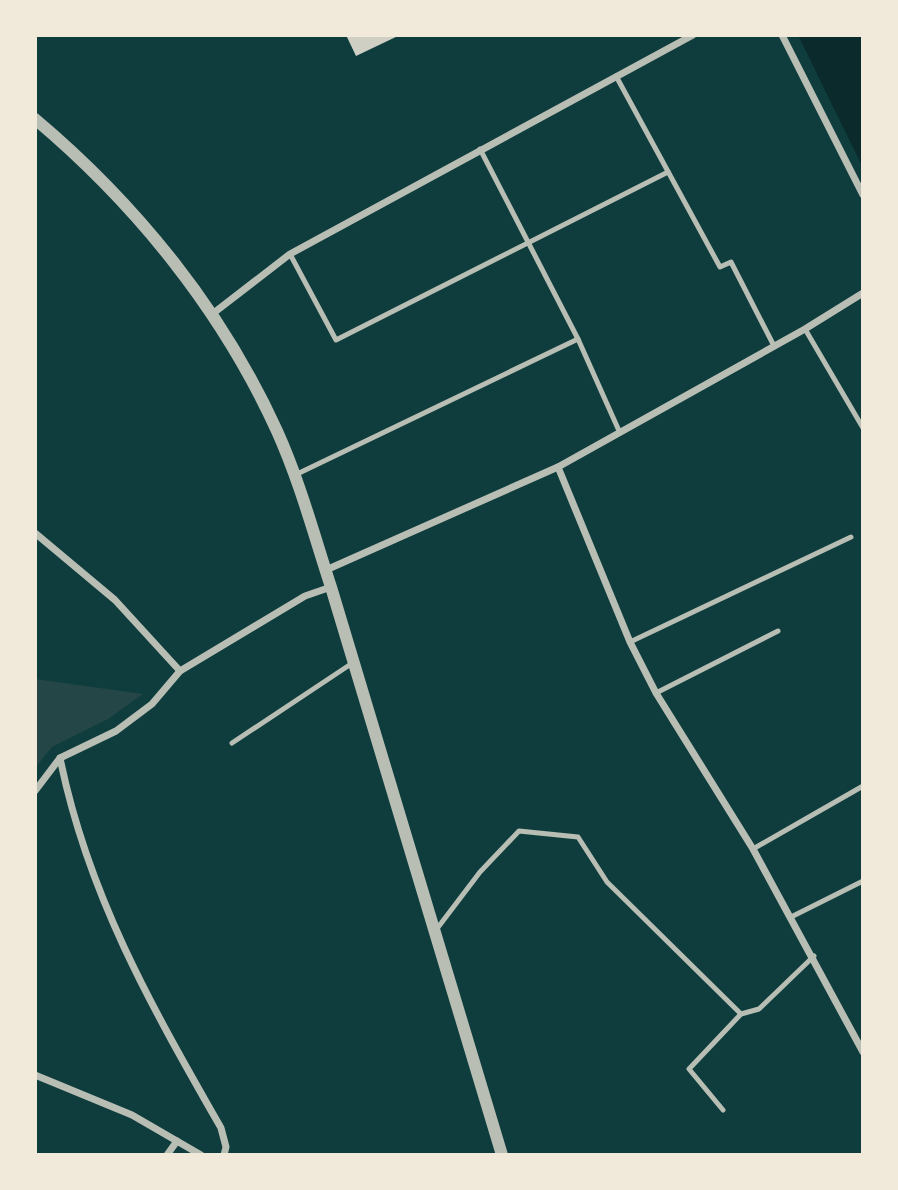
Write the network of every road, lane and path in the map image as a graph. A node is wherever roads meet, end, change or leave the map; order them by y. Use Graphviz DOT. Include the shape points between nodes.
graph roads {
  1 [pos="693,35"];
  2 [pos="782,35"];
  3 [pos="616,76"];
  4 [pos="35,119"];
  5 [pos="480,149"];
  6 [pos="667,172"];
  7 [pos="863,195"];
  8 [pos="527,244"];
  9 [pos="290,254"];
  10 [pos="863,293"];
  11 [pos="211,315"];
  12 [pos="806,329"];
  13 [pos="578,339"];
  14 [pos="773,344"];
  15 [pos="863,428"];
  16 [pos="620,433"];
  17 [pos="558,467"];
  18 [pos="295,475"];
  19 [pos="35,533"];
  20 [pos="851,537"];
  21 [pos="326,570"];
  22 [pos="331,587"];
  23 [pos="778,631"];
  24 [pos="630,642"];
  25 [pos="354,662"];
  26 [pos="180,671"];
  27 [pos="656,693"];
  28 [pos="232,743"];
  29 [pos="60,758"];
  30 [pos="863,786"];
  31 [pos="35,791"];
  32 [pos="753,849"];
  33 [pos="863,881"];
  34 [pos="791,917"];
  35 [pos="433,934"];
  36 [pos="814,956"];
  37 [pos="741,1014"];
  38 [pos="863,1052"];
  39 [pos="35,1075"];
  40 [pos="723,1110"];
  41 [pos="177,1141"];
  42 [pos="167,1155"];
  43 [pos="201,1155"];
  44 [pos="224,1155"];
  45 [pos="502,1155"];
  1 -- 3 [label="street"];
  2 -- 7 [label="street"];
  3 -- 5 [label="street"];
  3 -- 6 [label="lane"];
  4 -- 11 [label="street" via="121,198 164,248"];
  5 -- 8 [label="lane"];
  5 -- 9 [label="street"];
  6 -- 8 [label="lane"];
  6 -- 14 [label="lane" via="720,267 731,262"];
  8 -- 9 [label="lane" via="336,340"];
  8 -- 13 [label="lane"];
  9 -- 11 [label="street"];
  10 -- 12 [label="street"];
  11 -- 18 [label="street" via="253,382"];
  12 -- 14 [label="street"];
  12 -- 15 [label="lane"];
  13 -- 16 [label="lane"];
  13 -- 18 [label="lane"];
  14 -- 16 [label="street"];
  16 -- 17 [label="street"];
  17 -- 21 [label="street"];
  17 -- 24 [label="street"];
  18 -- 21 [label="street"];
  19 -- 26 [label="street" via="115,600"];
  20 -- 24 [label="lane"];
  21 -- 22 [label="street"];
  22 -- 25 [label="street"];
  22 -- 26 [label="street" via="305,596"];
  23 -- 27 [label="lane"];
  24 -- 27 [label="street"];
  25 -- 28 [label="lane"];
  25 -- 35 [label="street"];
  26 -- 29 [label="street" via="152,704 116,731"];
  27 -- 32 [label="street"];
  29 -- 31 [label="street"];
  29 -- 44 [label="street" via="77,829 108,916 153,1011 221,1128"];
  30 -- 32 [label="lane"];
  32 -- 34 [label="street"];
  33 -- 34 [label="lane"];
  34 -- 36 [label="street"];
  35 -- 37 [label="lane" via="480,872 519,831 578,837 607,882"];
  35 -- 45 [label="street"];
  36 -- 37 [label="lane" via="759,1009"];
  36 -- 38 [label="street"];
  37 -- 40 [label="lane" via="689,1069"];
  39 -- 41 [label="street" via="132,1115"];
  41 -- 42 [label="street"];
  41 -- 43 [label="street"];
}
